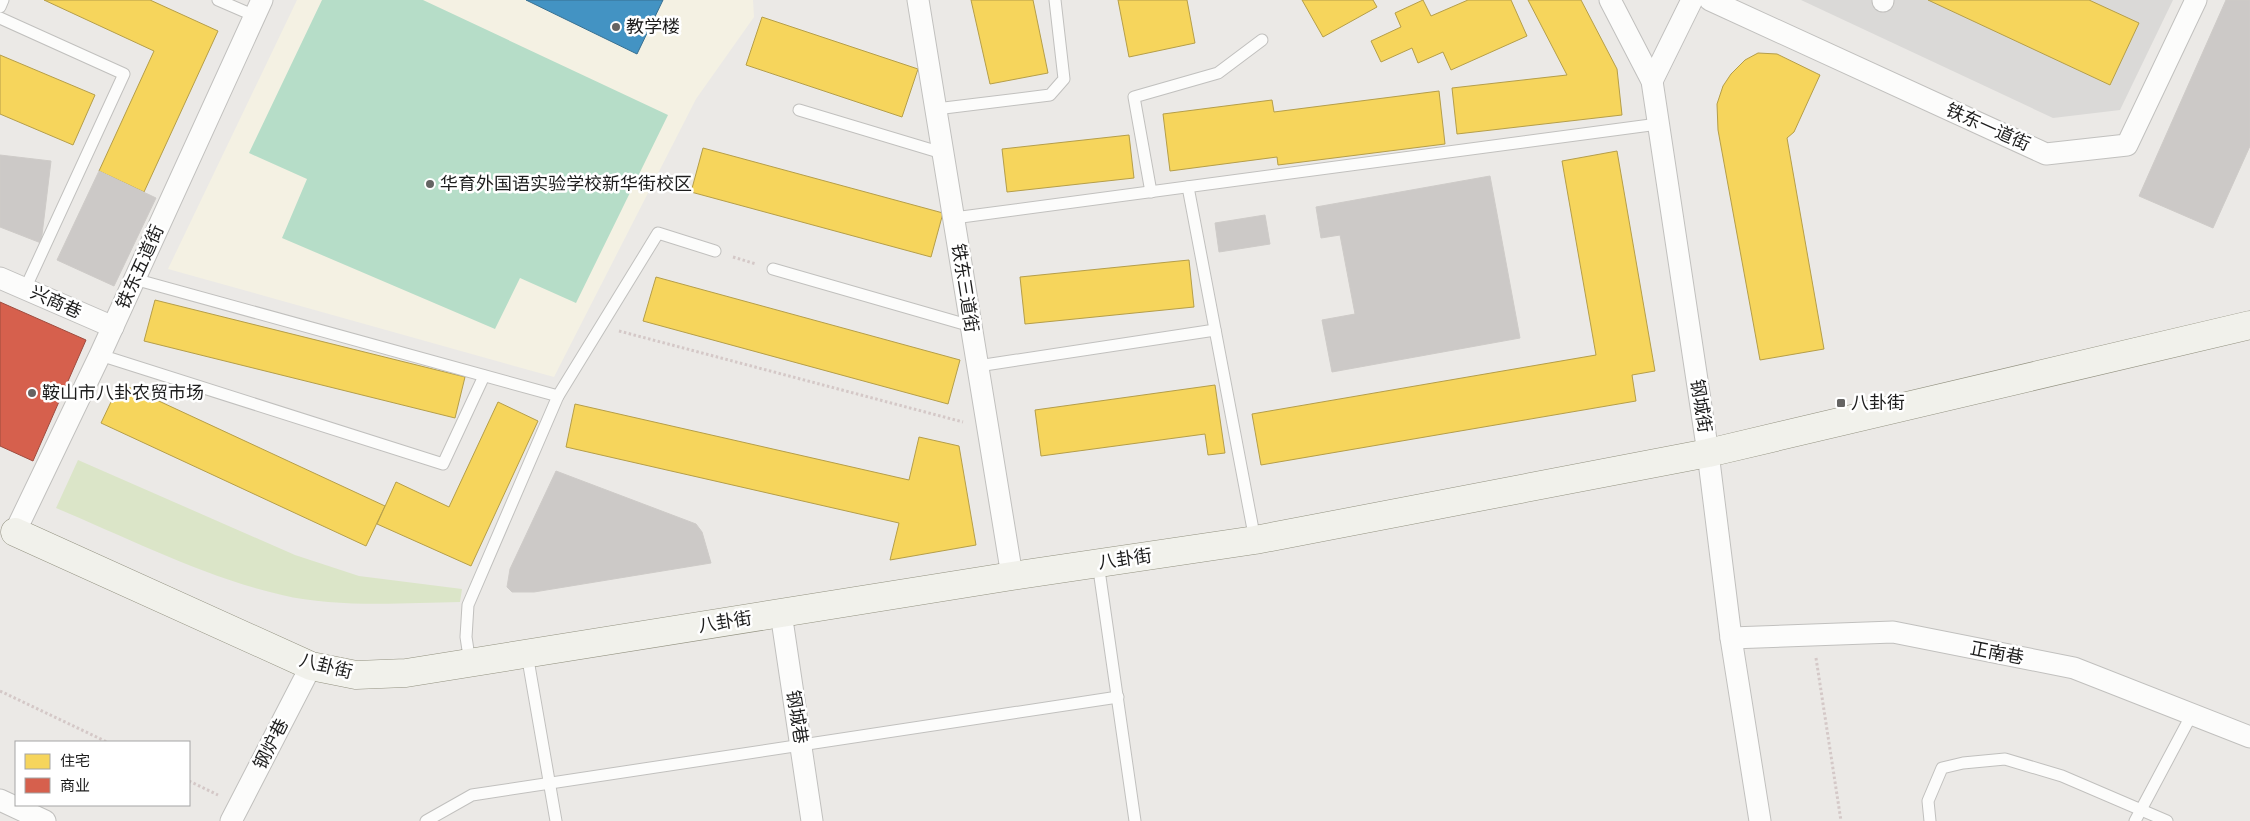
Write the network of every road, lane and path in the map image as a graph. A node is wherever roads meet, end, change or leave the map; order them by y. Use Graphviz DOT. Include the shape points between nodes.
graph roads {
  1 [pos="3,0"];
  2 [pos="218,0"];
  3 [pos="918,0"];
  4 [pos="1055,0"];
  5 [pos="1610,0"];
  6 [pos="1692,0"];
  7 [pos="1710,0"];
  8 [pos="2196,0"];
  9 [pos="0,7"];
  10 [pos="259,8"];
  11 [pos="0,18"];
  12 [pos="1262,40"];
  13 [pos="1652,81"];
  14 [pos="936,109"];
  15 [pos="799,110"];
  16 [pos="1658,124"];
  17 [pos="942,153"];
  18 [pos="1188,187"];
  19 [pos="1151,192"];
  20 [pos="954,218"];
  21 [pos="714,251"];
  22 [pos="773,269"];
  23 [pos="0,278"];
  24 [pos="134,279"];
  25 [pos="26,288"];
  26 [pos="2250,325"];
  27 [pos="601,326"];
  28 [pos="971,326"];
  29 [pos="113,327"];
  30 [pos="1215,330"];
  31 [pos="100,355"];
  32 [pos="978,366"];
  33 [pos="484,376"];
  34 [pos="558,396"];
  35 [pos="988,428"];
  36 [pos="1708,453"];
  37 [pos="15,532"];
  38 [pos="1255,540"];
  39 [pos="1098,563"];
  40 [pos="1012,576"];
  41 [pos="781,613"];
  42 [pos="1813,635"];
  43 [pos="1732,638"];
  44 [pos="528,654"];
  45 [pos="470,663"];
  46 [pos="311,666"];
  47 [pos="0,691"];
  48 [pos="1118,697"];
  49 [pos="2192,714"];
  50 [pos="2250,737"];
  51 [pos="105,741"];
  52 [pos="801,744"];
  53 [pos="190,782"];
  54 [pos="550,783"];
  55 [pos="0,800"];
  56 [pos="2141,810"];
  57 [pos="235,813"];
  58 [pos="46,821"];
  59 [pos="426,821"];
  60 [pos="556,821"];
  61 [pos="812,821"];
  62 [pos="1135,821"];
  63 [pos="1760,821"];
  64 [pos="1841,821"];
  65 [pos="1930,821"];
  66 [pos="2135,821"];
  67 [pos="2167,821"];
  1 -- 9 [label="lane"];
  2 -- 10 [label="lane"];
  3 -- 14 [label="street, 铁东三道街"];
  4 -- 14 [label="lane" via="1064,79 1050,95"];
  5 -- 13 [label="street, 钢城街"];
  6 -- 13 [label="street"];
  7 -- 8 [label="street, 铁东一道街" via="2046,154 2127,145"];
  10 -- 24 [label="street, 铁东五道街"];
  11 -- 25 [label="lane" via="124,74"];
  12 -- 19 [label="lane" via="1218,73 1134,98"];
  13 -- 16 [label="street, 钢城街"];
  14 -- 17 [label="street, 铁东三道街"];
  15 -- 17 [label="lane"];
  16 -- 18 [label="lane"];
  16 -- 36 [label="street, 钢城街"];
  17 -- 20 [label="street, 铁东三道街"];
  18 -- 19 [label="lane"];
  18 -- 30 [label="lane"];
  19 -- 20 [label="lane"];
  20 -- 28 [label="street, 铁东三道街"];
  21 -- 22 [label="path"];
  21 -- 27 [label="lane" via="658,233"];
  22 -- 28 [label="lane"];
  23 -- 25 [label="street, 兴商巷"];
  24 -- 29 [label="street, 铁东五道街"];
  24 -- 33 [label="lane"];
  25 -- 29 [label="street, 兴商巷"];
  26 -- 36 [label="street, 八卦街"];
  27 -- 34 [label="lane"];
  27 -- 35 [label="path"];
  28 -- 32 [label="street, 铁东三道街"];
  29 -- 31 [label="street, 铁东五道街"];
  30 -- 32 [label="lane"];
  30 -- 38 [label="lane"];
  31 -- 33 [label="lane" via="443,464"];
  31 -- 37 [label="street, 铁东五道街"];
  32 -- 35 [label="street, 铁东三道街"];
  33 -- 34 [label="lane"];
  34 -- 45 [label="lane" via="468,605 466,637"];
  35 -- 40 [label="street, 铁东三道街"];
  36 -- 38 [label="street, 八卦街"];
  36 -- 43 [label="street, 钢城街"];
  37 -- 46 [label="street, 八卦街"];
  38 -- 39 [label="street, 八卦街"];
  39 -- 40 [label="street, 八卦街"];
  39 -- 48 [label="lane"];
  40 -- 41 [label="street, 八卦街"];
  41 -- 44 [label="street, 八卦街"];
  41 -- 52 [label="street, 钢城巷"];
  42 -- 43 [label="street, 正南巷"];
  42 -- 49 [label="street, 正南巷" via="1893,632 2074,668"];
  42 -- 64 [label="path"];
  43 -- 63 [label="street, 钢城街"];
  44 -- 45 [label="street, 八卦街"];
  44 -- 54 [label="lane"];
  45 -- 46 [label="street, 八卦街" via="406,673 356,675"];
  46 -- 57 [label="street, 钢炉巷"];
  47 -- 51 [label="path"];
  48 -- 52 [label="lane"];
  48 -- 62 [label="lane"];
  49 -- 50 [label="street, 正南巷"];
  49 -- 56 [label="lane"];
  52 -- 54 [label="lane"];
  52 -- 61 [label="street, 钢城巷"];
  53 -- 57 [label="path"];
  54 -- 59 [label="lane" via="472,795"];
  54 -- 60 [label="lane"];
  55 -- 58 [label="street"];
  56 -- 65 [label="lane" via="2062,776 2006,759 1942,768 1928,801"];
  56 -- 66 [label="lane"];
  56 -- 67 [label="lane"];
}
